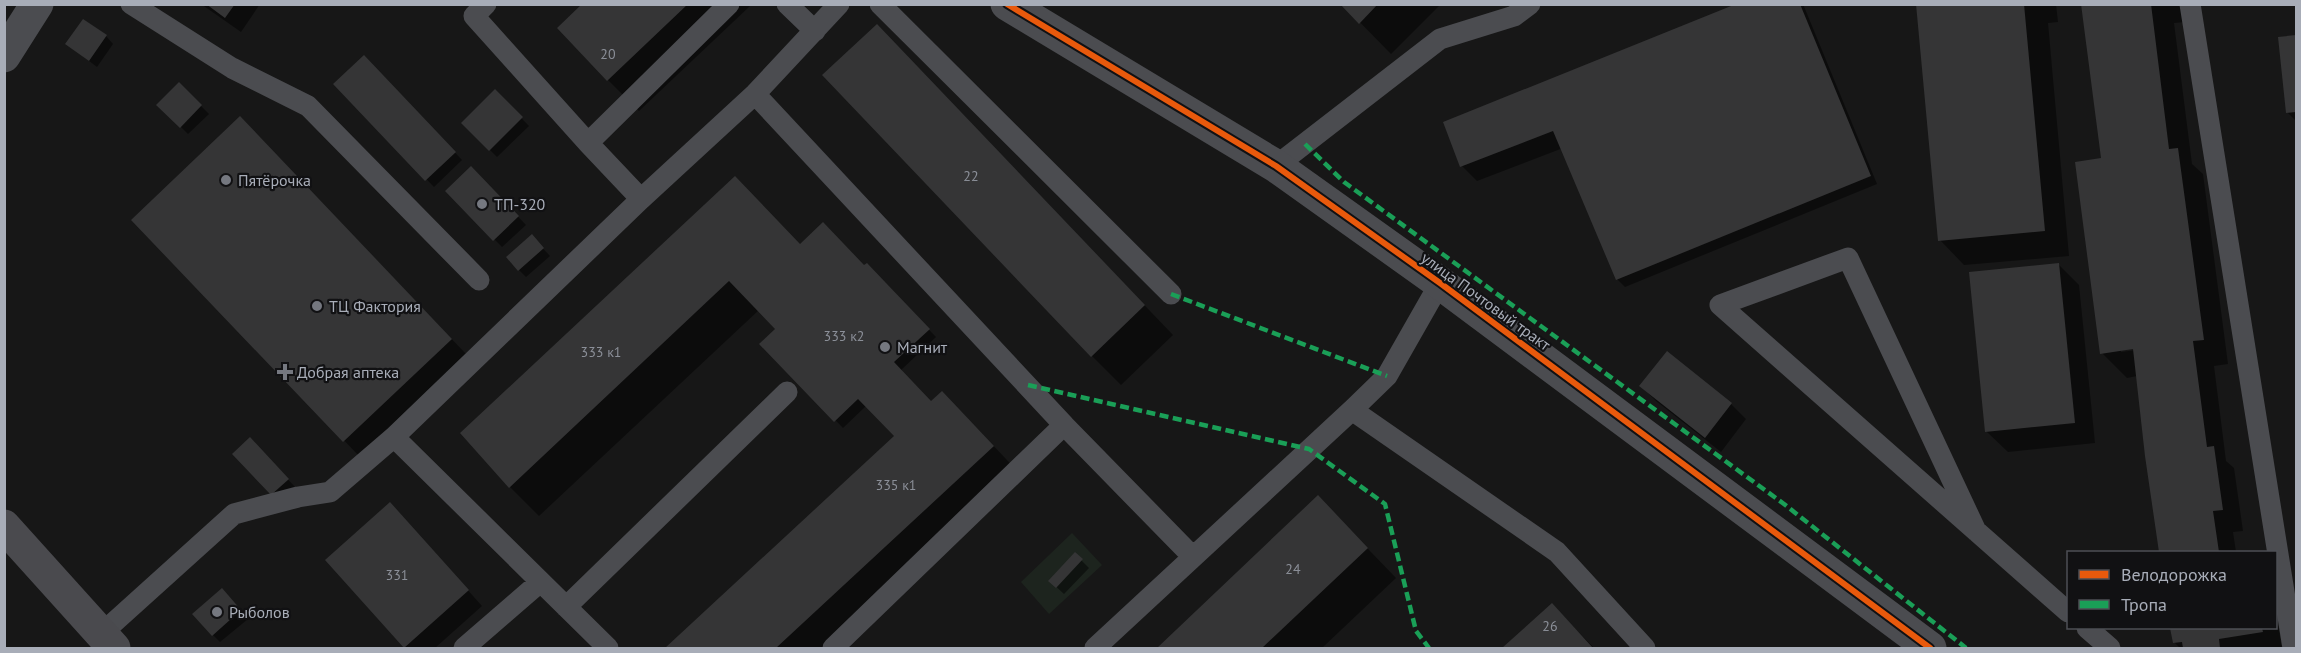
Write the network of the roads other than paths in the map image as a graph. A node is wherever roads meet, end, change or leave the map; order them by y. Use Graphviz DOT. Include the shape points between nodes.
graph roads {
  1 [pos="37,4"];
  2 [pos="131,4"];
  3 [pos="486,4"];
  4 [pos="729,4"];
  5 [pos="787,4"];
  6 [pos="839,4"];
  7 [pos="880,4"];
  8 [pos="1007,4"];
  9 [pos="1530,4"];
  10 [pos="2190,4"];
  11 [pos="815,31"];
  12 [pos="4,56"];
  13 [pos="754,94"];
  14 [pos="588,143"];
  15 [pos="1276,166"];
  16 [pos="641,199"];
  17 [pos="479,280"];
  18 [pos="1440,283"];
  19 [pos="1172,294"];
  20 [pos="787,392"];
  21 [pos="1352,410"];
  22 [pos="1064,425"];
  23 [pos="394,437"];
  24 [pos="4,526"];
  25 [pos="1976,531"];
  26 [pos="1193,557"];
  27 [pos="539,583"];
  28 [pos="566,607"];
  29 [pos="2067,611"];
  30 [pos="2088,629"];
  31 [pos="107,641"];
  32 [pos="464,648"];
  33 [pos="608,648"];
  34 [pos="833,648"];
  35 [pos="1095,648"];
  36 [pos="1645,648"];
  37 [pos="1930,648"];
  38 [pos="2110,648"];
  39 [pos="2293,648"];
  1 -- 12 [label="street"];
  2 -- 17 [label="lane" via="232,68 308,106"];
  3 -- 14 [label="lane" via="474,16"];
  4 -- 14 [label="lane"];
  5 -- 11 [label="lane"];
  6 -- 11 [label="lane"];
  7 -- 19 [label="lane"];
  8 -- 15 [label="street, улица Почтовый тракт"];
  9 -- 15 [label="lane" via="1514,16 1440,39"];
  10 -- 39 [label="lane"];
  11 -- 13 [label="lane"];
  13 -- 16 [label="lane"];
  13 -- 22 [label="lane"];
  14 -- 16 [label="lane"];
  15 -- 18 [label="street, улица Почтовый тракт"];
  16 -- 23 [label="lane"];
  18 -- 21 [label="lane" via="1387,376"];
  18 -- 37 [label="street, улица Почтовый тракт"];
  20 -- 28 [label="lane"];
  21 -- 26 [label="lane"];
  21 -- 36 [label="lane" via="1557,552"];
  22 -- 26 [label="lane"];
  22 -- 34 [label="lane"];
  23 -- 27 [label="lane"];
  23 -- 31 [label="lane" via="330,492 234,514"];
  24 -- 31 [label="main road"];
  25 -- 25 [label="lane" via="1808,383 1720,305 1848,258"];
  25 -- 29 [label="lane"];
  26 -- 35 [label="lane"];
  27 -- 28 [label="lane"];
  27 -- 32 [label="lane"];
  28 -- 33 [label="lane"];
  30 -- 38 [label="lane"];
}
